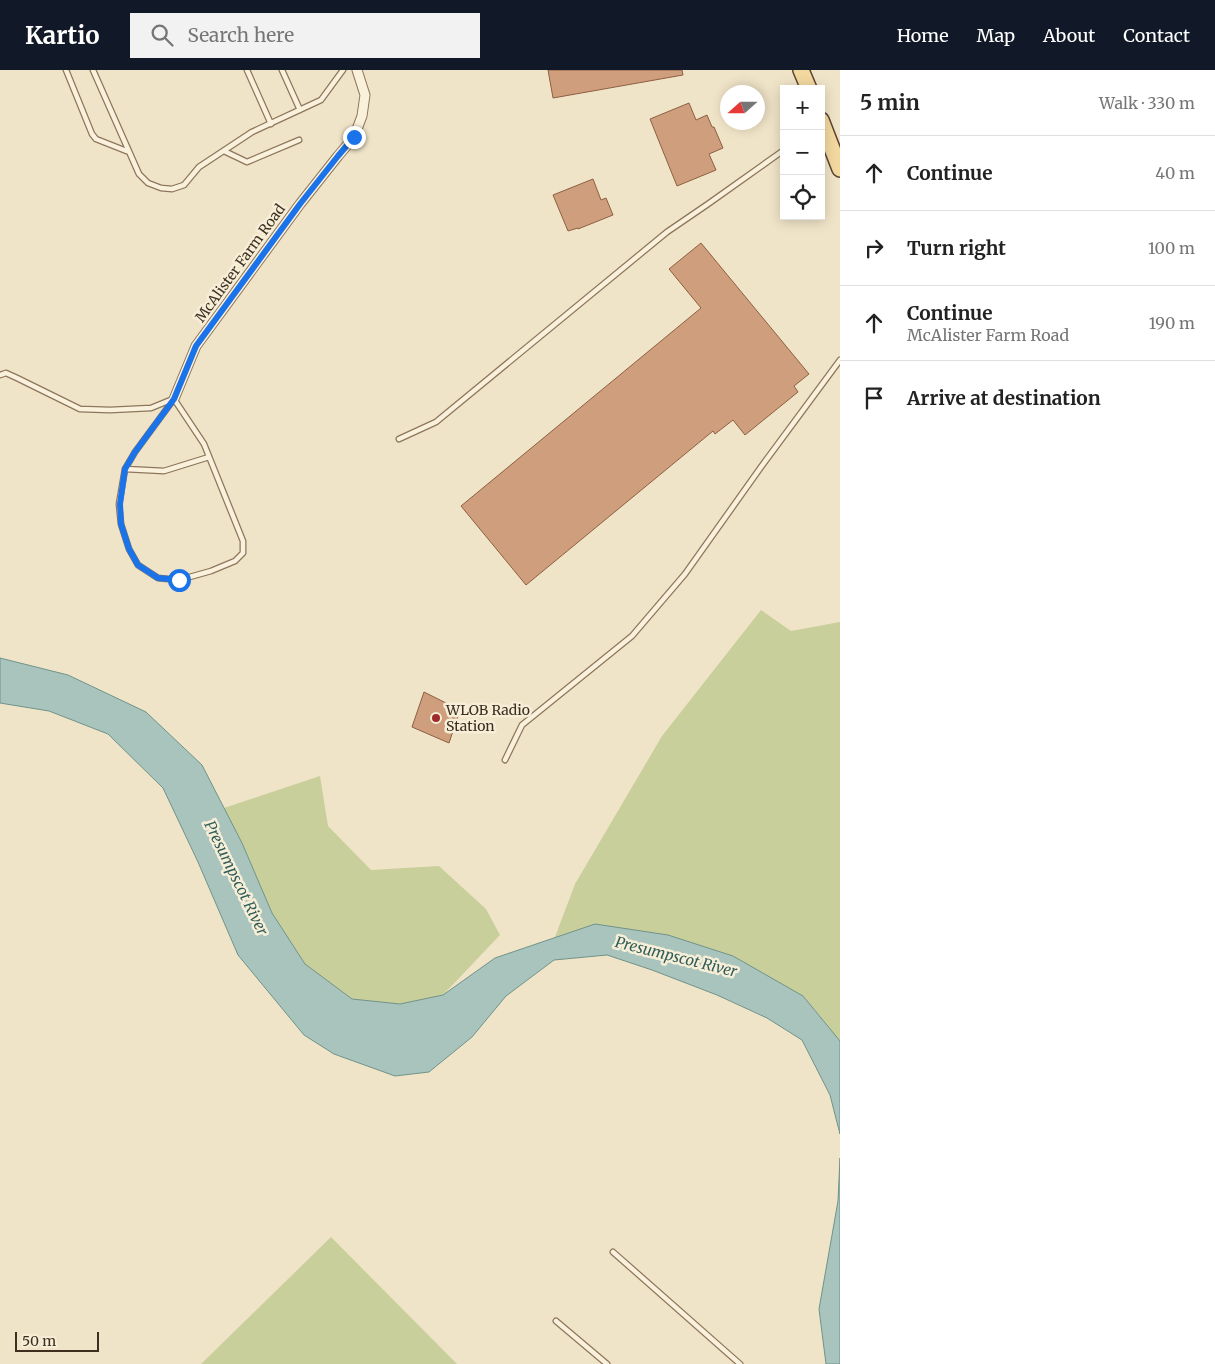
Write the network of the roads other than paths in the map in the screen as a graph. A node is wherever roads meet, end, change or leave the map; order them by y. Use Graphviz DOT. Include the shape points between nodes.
graph roads {
  1 [pos="66,70"];
  2 [pos="93,70"];
  3 [pos="247,70"];
  4 [pos="282,70"];
  5 [pos="342,70"];
  6 [pos="357,70"];
  7 [pos="801,70"];
  8 [pos="807,85"];
  9 [pos="300,110"];
  10 [pos="271,124"];
  11 [pos="824,130"];
  12 [pos="299,140"];
  13 [pos="224,151"];
  14 [pos="129,152"];
  15 [pos="780,153"];
  16 [pos="840,169"];
  17 [pos="840,360"];
  18 [pos="0,375"];
  19 [pos="174,399"];
  20 [pos="399,439"];
  21 [pos="209,457"];
  22 [pos="125,469"];
  23 [pos="505,760"];
  24 [pos="613,1252"];
  25 [pos="556,1321"];
  26 [pos="608,1364"];
  27 [pos="740,1364"];
  1 -- 14 [label="lane" via="92,134 96,139"];
  2 -- 14 [label="lane"];
  3 -- 10 [label="lane"];
  4 -- 9 [label="lane"];
  5 -- 9 [label="lane" via="321,100"];
  6 -- 19 [label="street, McAlister Farm Road" via="365,95 354,137 300,204 196,346"];
  7 -- 8 [label="main road"];
  9 -- 10 [label="lane"];
  10 -- 13 [label="lane" via="252,132"];
  11 -- 16 [label="main road"];
  12 -- 13 [label="lane" via="247,162"];
  13 -- 14 [label="lane" via="199,168 184,186 172,189 148,183 139,174"];
  15 -- 20 [label="lane" via="667,232 436,422"];
  17 -- 23 [label="lane" via="685,574 632,636 522,725"];
  18 -- 19 [label="lane" via="6,373 18,378 80,409 151,408"];
  19 -- 21 [label="lane"];
  19 -- 22 [label="lane"];
  21 -- 22 [label="lane" via="164,471"];
  21 -- 22 [label="lane" via="243,541 243,553 227,565 179,580 158,578 138,565 129,549 121,524 120,504"];
  24 -- 27 [label="lane"];
  25 -- 26 [label="lane"];
}
